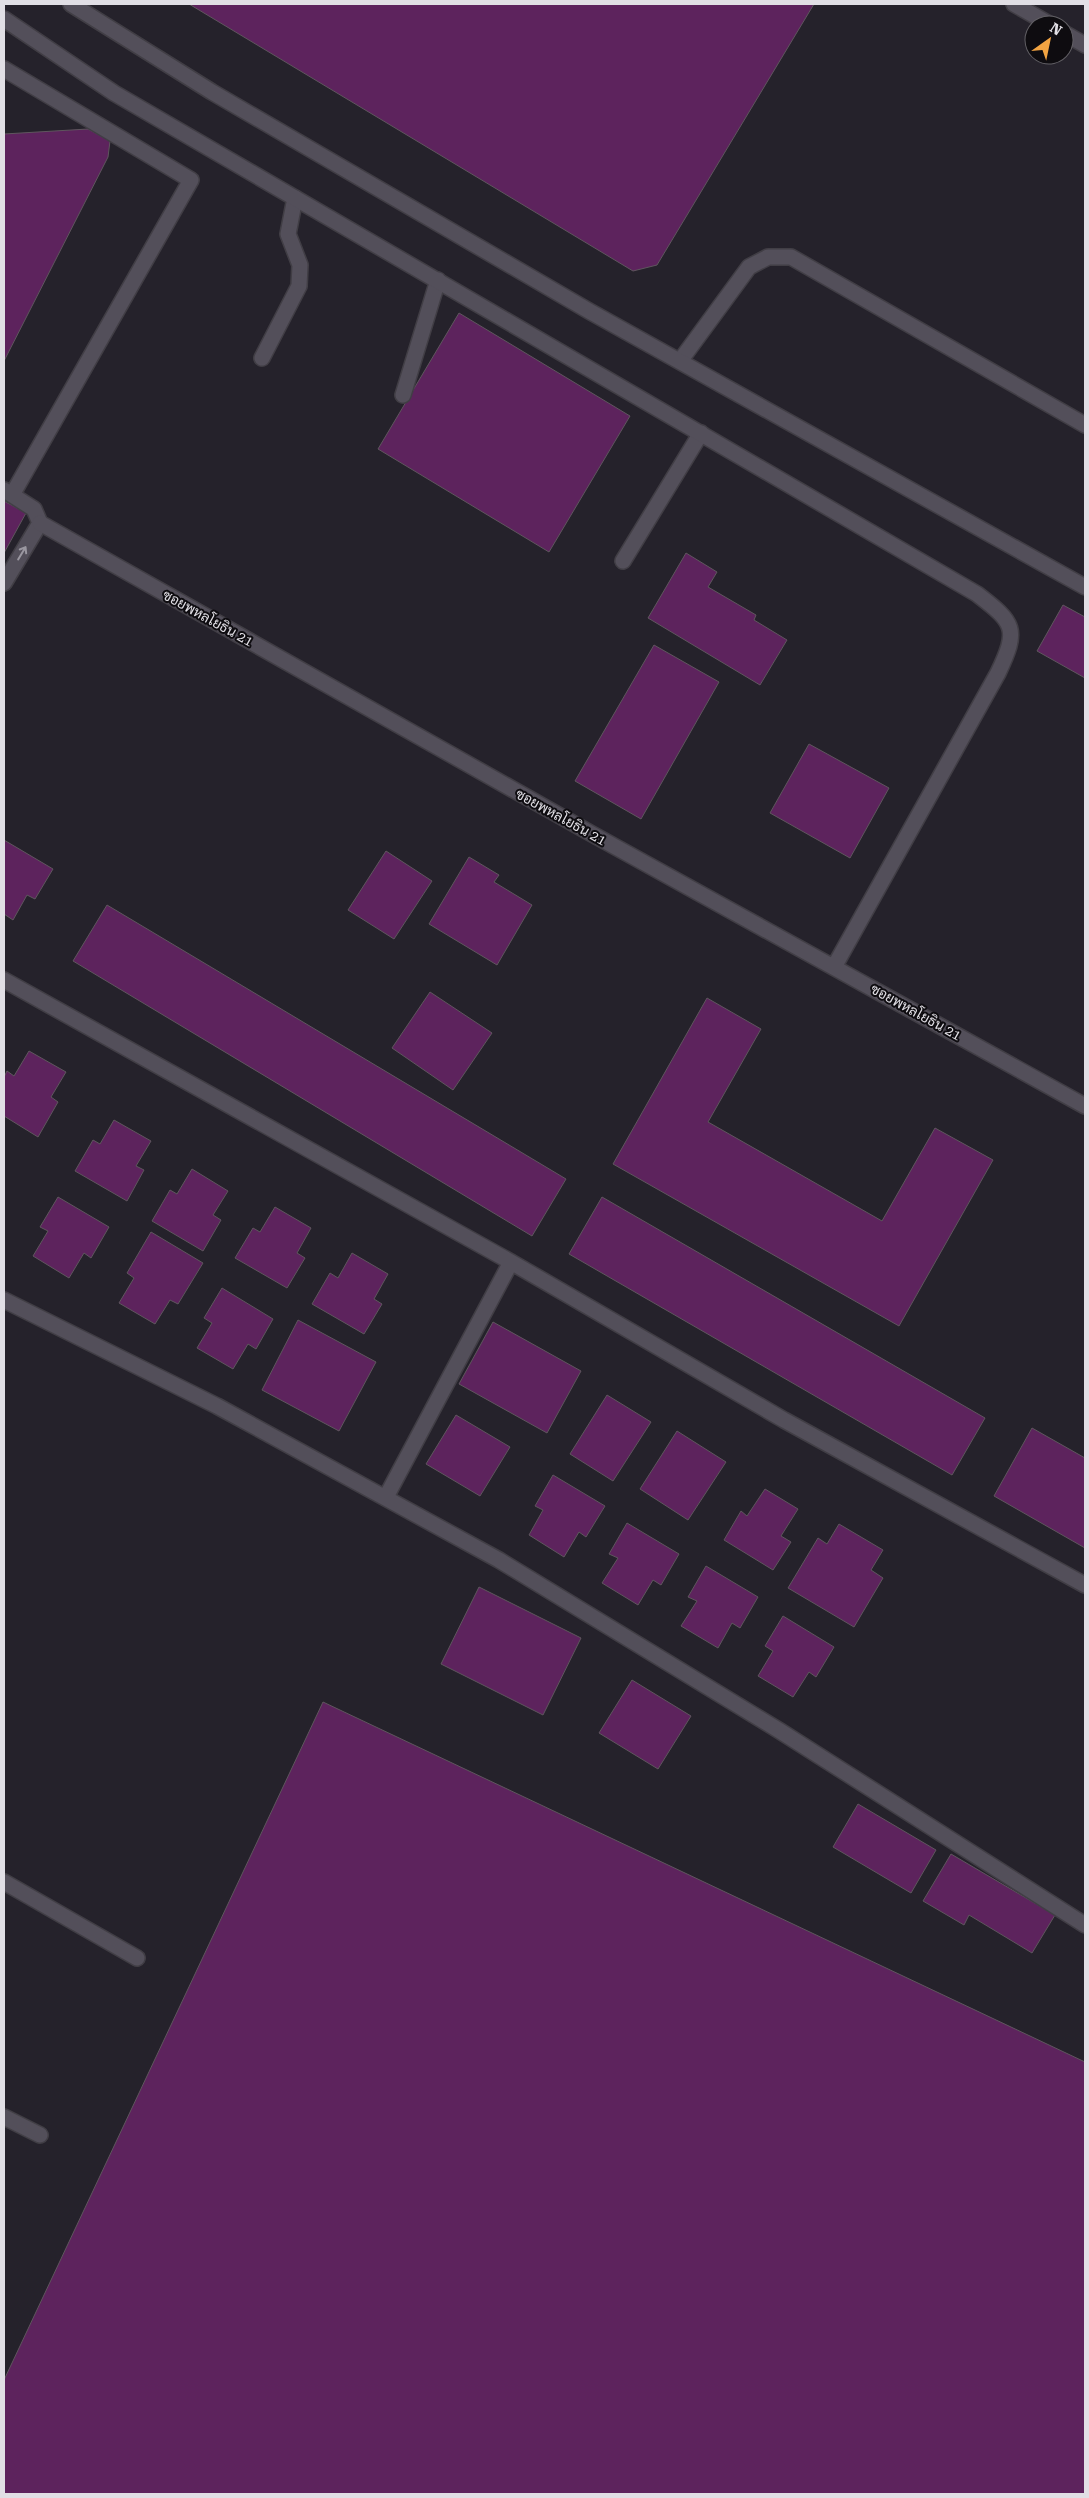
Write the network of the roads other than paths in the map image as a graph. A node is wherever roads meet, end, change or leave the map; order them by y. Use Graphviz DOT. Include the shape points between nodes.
graph roads {
  1 [pos="72,4"];
  2 [pos="1014,4"];
  3 [pos="1033,15"];
  4 [pos="4,19"];
  5 [pos="1074,39"];
  6 [pos="1085,45"];
  7 [pos="4,69"];
  8 [pos="295,198"];
  9 [pos="438,280"];
  10 [pos="262,358"];
  11 [pos="680,361"];
  12 [pos="403,394"];
  13 [pos="1085,425"];
  14 [pos="701,433"];
  15 [pos="8,492"];
  16 [pos="40,523"];
  17 [pos="623,562"];
  18 [pos="4,583"];
  19 [pos="1085,588"];
  20 [pos="834,967"];
  21 [pos="4,980"];
  22 [pos="1085,1106"];
  23 [pos="511,1262"];
  24 [pos="4,1300"];
  25 [pos="386,1496"];
  26 [pos="1085,1585"];
  27 [pos="4,1882"];
  28 [pos="1085,1925"];
  29 [pos="137,1958"];
  30 [pos="4,2117"];
  31 [pos="40,2135"];
  1 -- 11 [label="street" via="212,92"];
  2 -- 3 [label="street"];
  4 -- 8 [label="street" via="114,93"];
  5 -- 6 [label="street"];
  7 -- 15 [label="street" via="191,180"];
  8 -- 9 [label="street"];
  8 -- 10 [label="street" via="288,234 300,265 299,286"];
  9 -- 12 [label="street"];
  9 -- 14 [label="street"];
  11 -- 13 [label="street" via="749,267 768,257 791,257"];
  11 -- 19 [label="street"];
  14 -- 17 [label="street"];
  14 -- 20 [label="street" via="977,594 1000,611 1010,627 1011,645 998,673"];
  15 -- 16 [label="street" via="34,509"];
  18 -- 16 [label="street, one-way"];
  16 -- 20 [label="street, ซอยพหลโยธิน 21"];
  20 -- 22 [label="street, ซอยพหลโยธิน 21"];
  21 -- 23 [label="street"];
  23 -- 25 [label="street"];
  23 -- 26 [label="street" via="784,1420"];
  24 -- 25 [label="street" via="217,1406"];
  25 -- 28 [label="street" via="499,1560 780,1732"];
  27 -- 29 [label="street"];
  30 -- 31 [label="street"];
}
